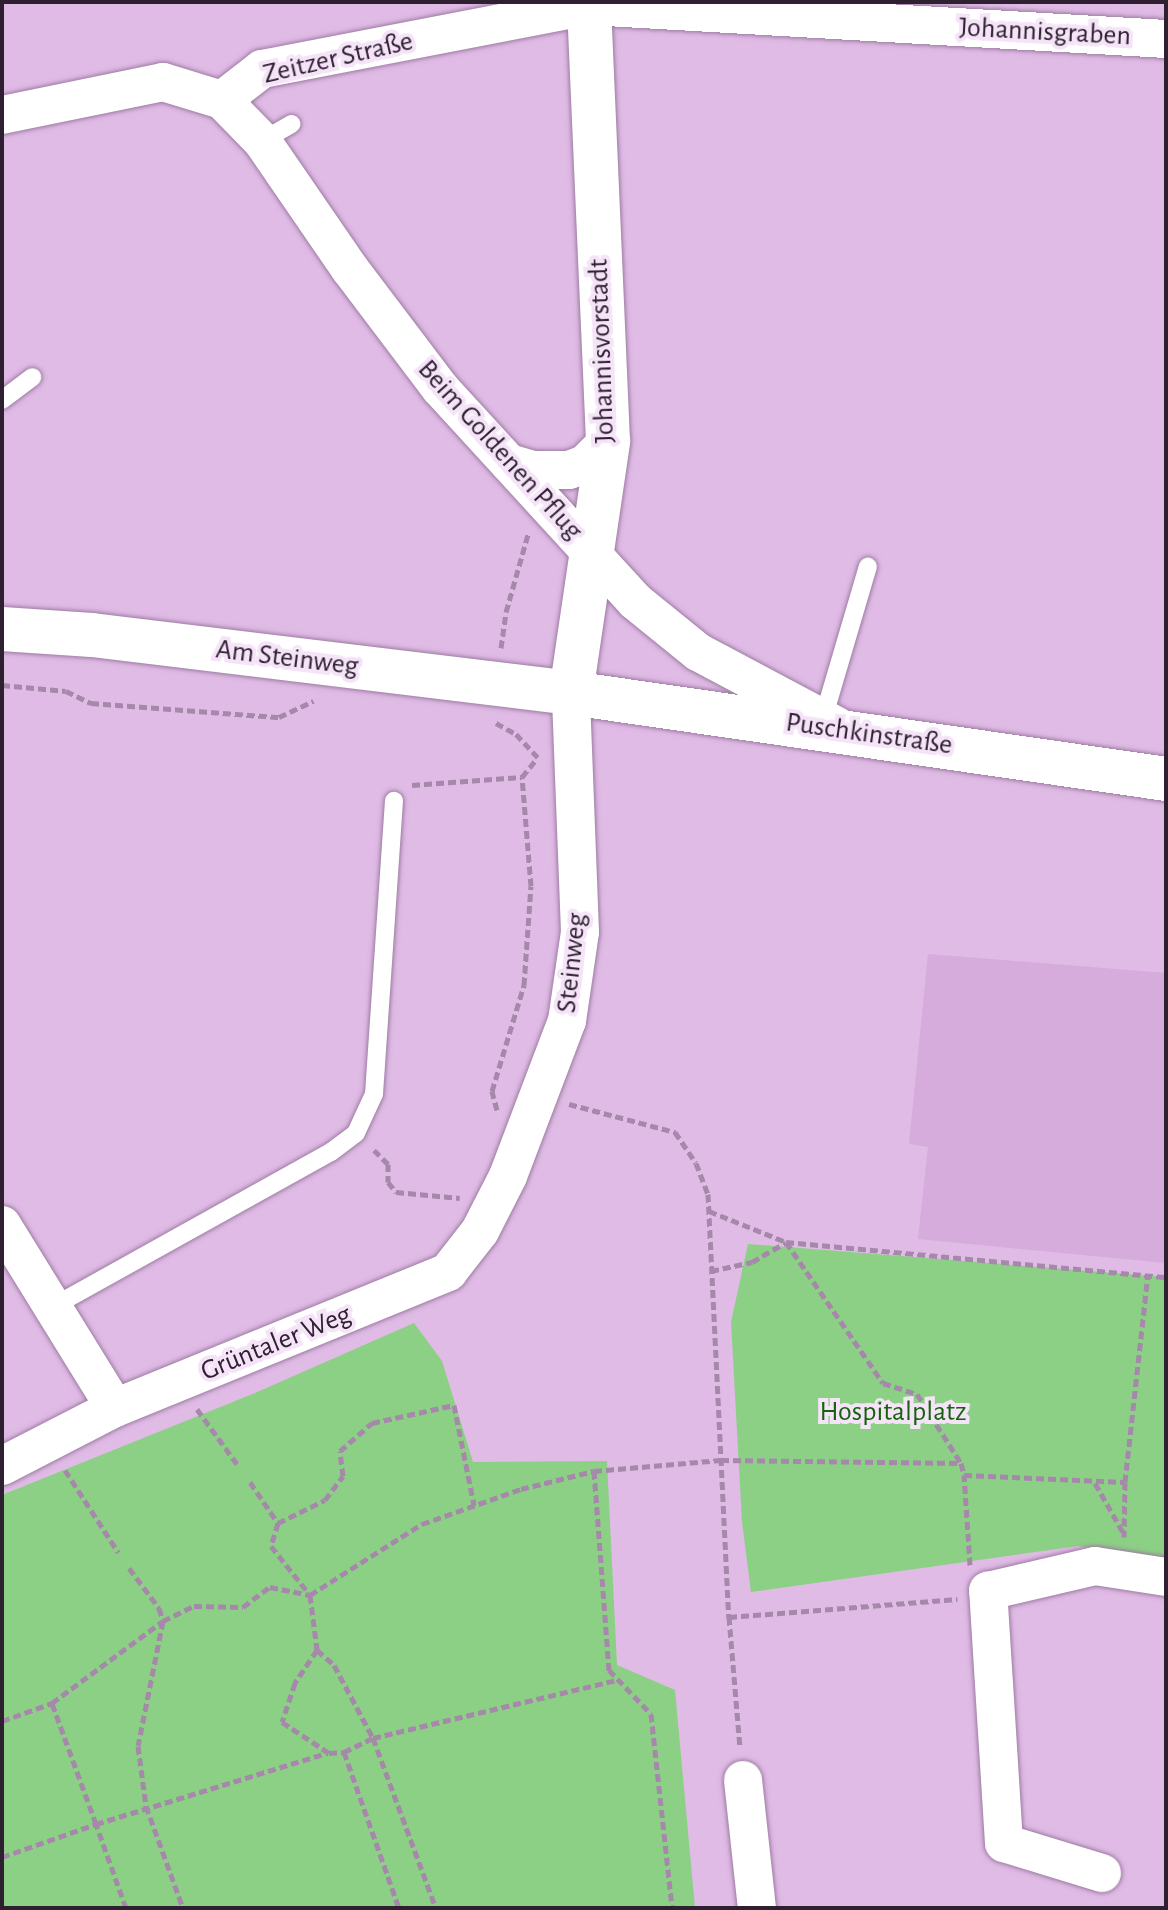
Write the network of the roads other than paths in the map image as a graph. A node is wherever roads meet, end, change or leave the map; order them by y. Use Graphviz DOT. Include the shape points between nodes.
graph roads {
  1 [pos="589,4"];
  2 [pos="1166,39"];
  3 [pos="222,100"];
  4 [pos="2,115"];
  5 [pos="32,377"];
  6 [pos="2,400"];
  7 [pos="608,441"];
  8 [pos="509,463"];
  9 [pos="591,551"];
  10 [pos="868,566"];
  11 [pos="2,629"];
  12 [pos="571,693"];
  13 [pos="833,724"];
  14 [pos="1166,779"];
  15 [pos="394,801"];
  16 [pos="500,1191"];
  17 [pos="2,1225"];
  18 [pos="54,1306"];
  19 [pos="115,1408"];
  20 [pos="2,1466"];
  21 [pos="1166,1577"];
  22 [pos="743,1780"];
  23 [pos="1102,1873"];
  24 [pos="757,1908"];
  1 -- 2 [label="street, Johannisgraben"];
  1 -- 3 [label="street, Zeitzer Straße" via="262,69"];
  1 -- 7 [label="main road, Johannisvorstadt"];
  3 -- 4 [label="street" via="163,82"];
  3 -- 8 [label="street, Beim Goldenen Pflug" via="277,132 350,269 440,388"];
  5 -- 6 [label="lane"];
  7 -- 8 [label="street" via="585,464 569,470 533,470"];
  7 -- 9 [label="main road, Johannisvorstadt"];
  8 -- 9 [label="street, Beim Goldenen Pflug"];
  9 -- 12 [label="main road, Johannisvorstadt"];
  9 -- 13 [label="street, Beim Goldenen Pflug" via="635,601 698,652"];
  10 -- 13 [label="lane"];
  11 -- 12 [label="main road, Am Steinweg" via="92,635 492,702"];
  12 -- 13 [label="main road, Puschkinstraße"];
  12 -- 16 [label="street, Steinweg" via="554,760 580,932 567,1021"];
  13 -- 14 [label="main road, Puschkinstraße"];
  15 -- 18 [label="lane" via="374,1094 356,1133 331,1152"];
  16 -- 19 [label="street, Grüntaler Weg" via="480,1231 448,1272"];
  17 -- 18 [label="street"];
  18 -- 19 [label="street"];
  19 -- 20 [label="street, Grüntaler Weg"];
  21 -- 23 [label="street" via="1126,1552 1095,1566 988,1591 1004,1843"];
  22 -- 24 [label="street"];
}
